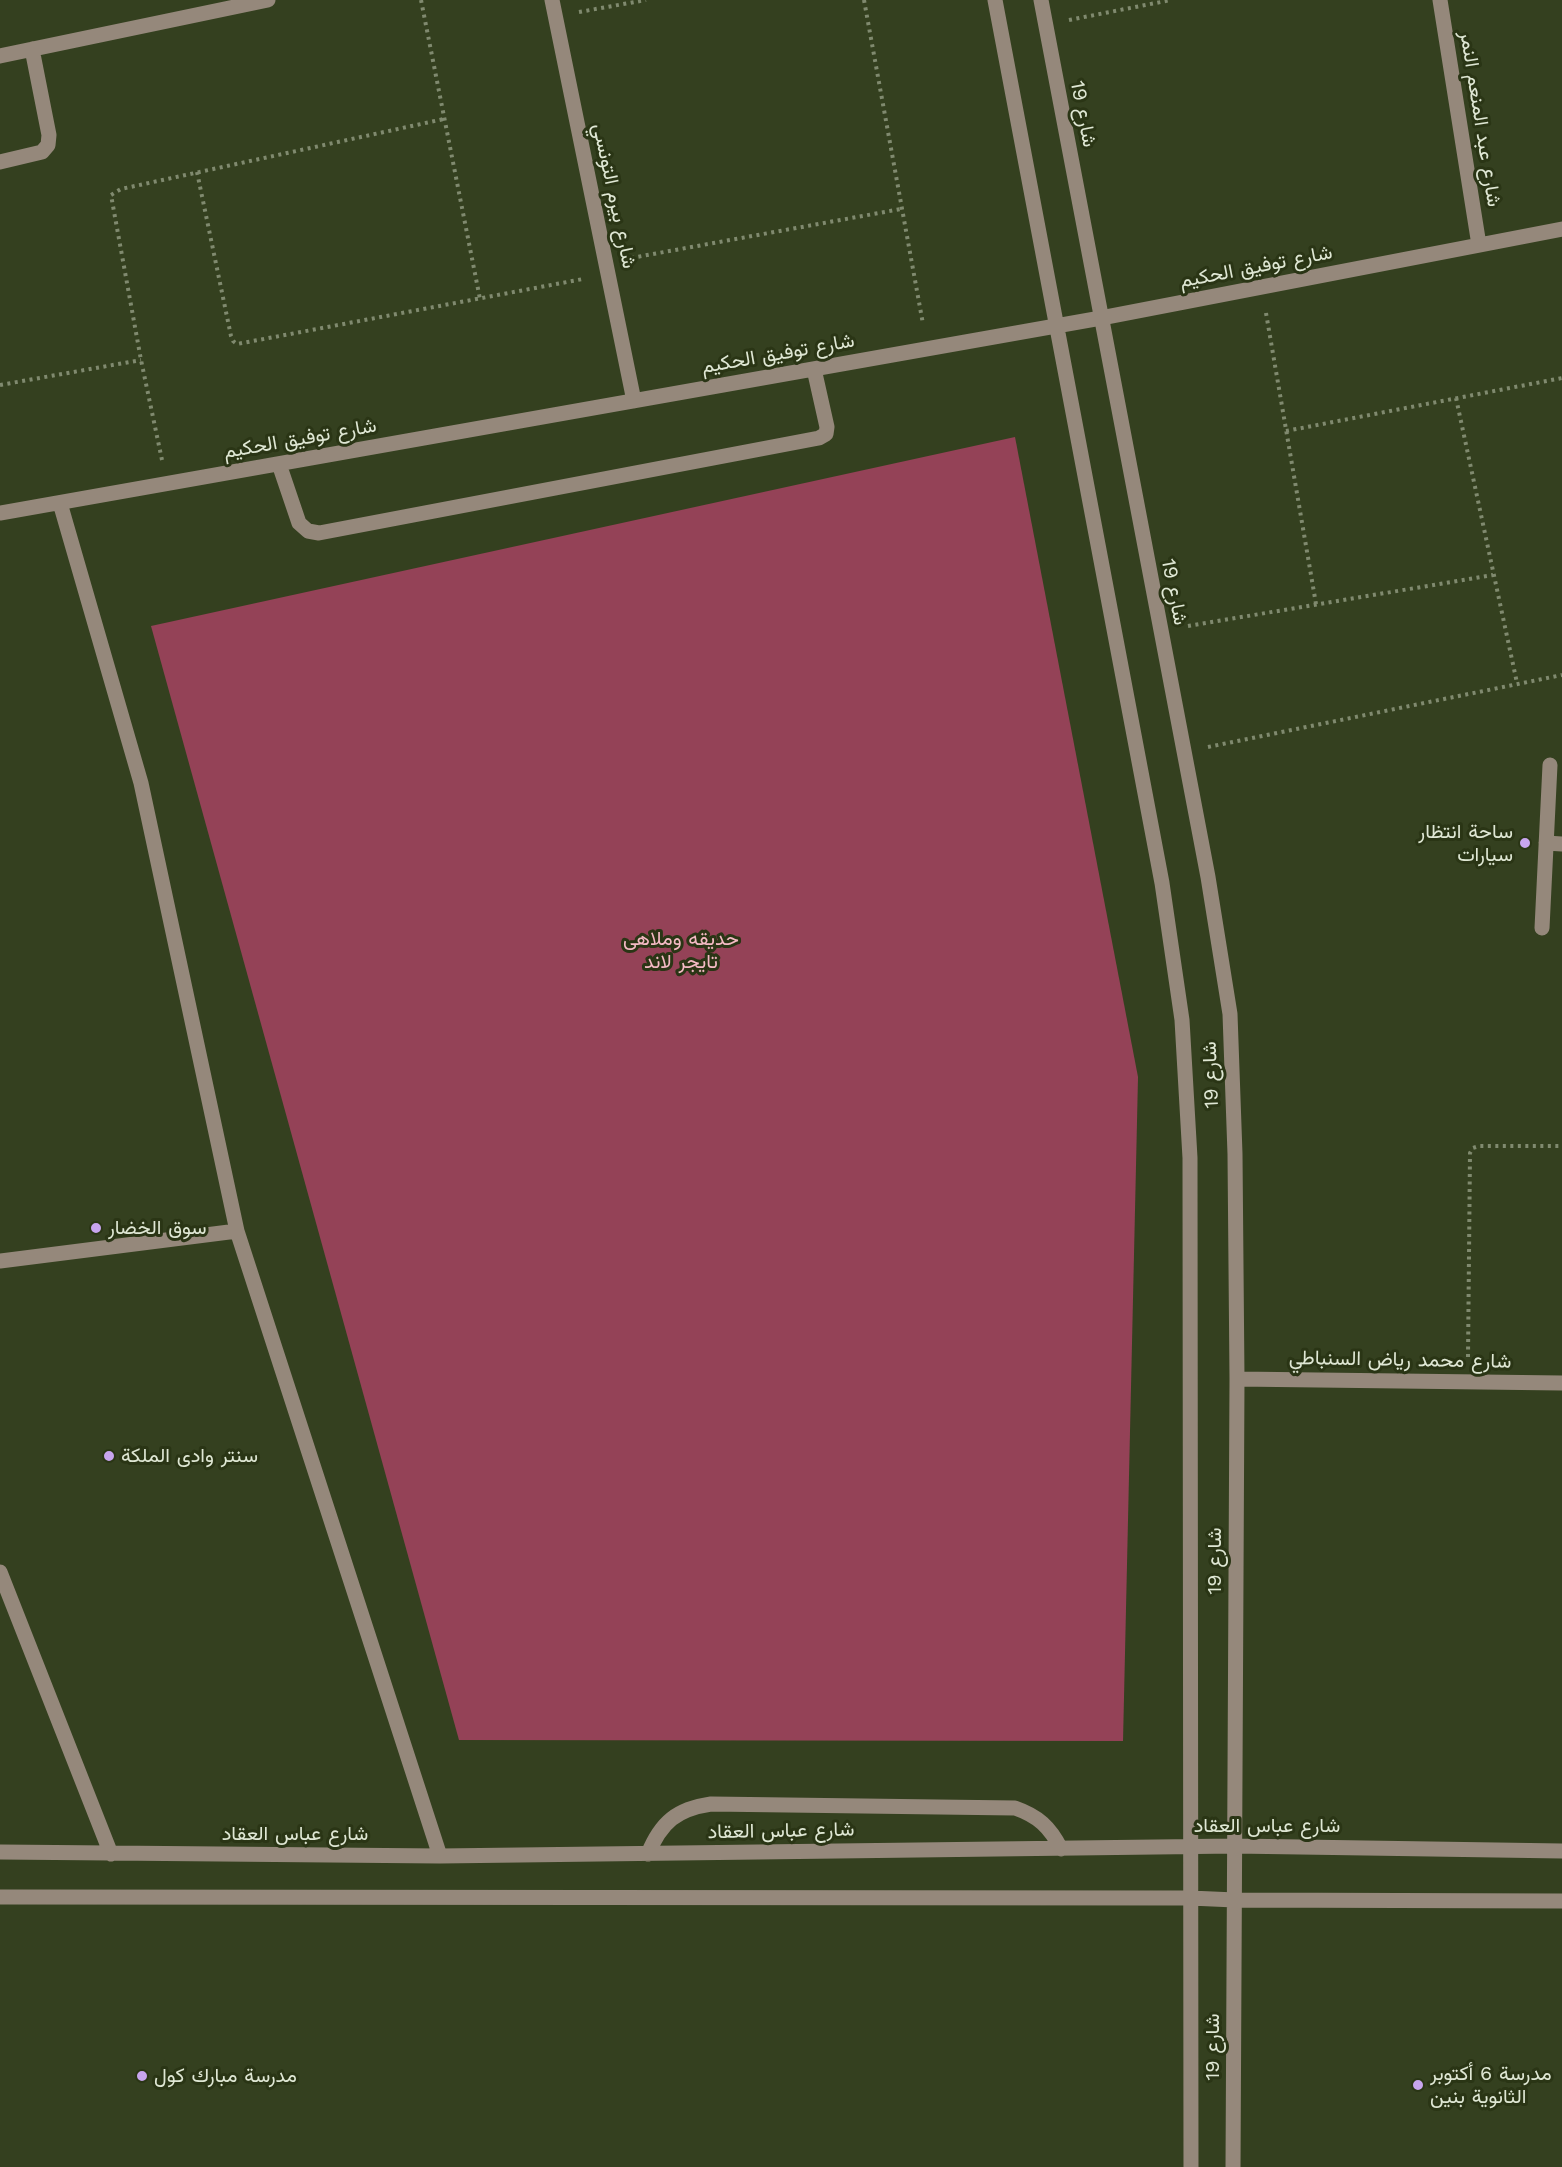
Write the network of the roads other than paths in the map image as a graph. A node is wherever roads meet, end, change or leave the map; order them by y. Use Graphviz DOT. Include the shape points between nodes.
graph roads {
  1 [pos="268,0"];
  2 [pos="552,0"];
  3 [pos="995,0"];
  4 [pos="1041,0"];
  5 [pos="1440,0"];
  6 [pos="32,49"];
  7 [pos="0,56"];
  8 [pos="0,162"];
  9 [pos="1562,229"];
  10 [pos="1479,245"];
  11 [pos="1101,318"];
  12 [pos="1056,326"];
  13 [pos="814,369"];
  14 [pos="634,401"];
  15 [pos="279,464"];
  16 [pos="60,502"];
  17 [pos="0,513"];
  18 [pos="1550,765"];
  19 [pos="1546,843"];
  20 [pos="1562,844"];
  21 [pos="1542,928"];
  22 [pos="237,1231"];
  23 [pos="0,1261"];
  24 [pos="1237,1379"];
  25 [pos="1562,1383"];
  26 [pos="0,1572"];
  27 [pos="1235,1846"];
  28 [pos="1192,1847"];
  29 [pos="1061,1849"];
  30 [pos="1562,1851"];
  31 [pos="0,1852"];
  32 [pos="111,1854"];
  33 [pos="648,1854"];
  34 [pos="440,1856"];
  35 [pos="0,1897"];
  36 [pos="1190,1898"];
  37 [pos="1235,1900"];
  38 [pos="1562,1901"];
  39 [pos="1191,2167"];
  40 [pos="1233,2167"];
  1 -- 6 [label="street"];
  2 -- 14 [label="street, شارع بيرم التونسي"];
  3 -- 12 [label="street, شارع 19"];
  4 -- 11 [label="street, شارع 19"];
  5 -- 10 [label="street, شارع عبد المنعم النمر"];
  6 -- 7 [label="street"];
  6 -- 8 [label="street" via="48,145 42,152"];
  9 -- 10 [label="street, شارع توفيق الحكيم"];
  10 -- 11 [label="street, شارع توفيق الحكيم"];
  11 -- 12 [label="street, شارع توفيق الحكيم"];
  11 -- 24 [label="street, شارع 19" via="1208,877 1230,1014"];
  12 -- 13 [label="street, شارع توفيق الحكيم"];
  12 -- 28 [label="street, شارع 19" via="1162,883 1182,1020 1190,1158"];
  13 -- 14 [label="street, شارع توفيق الحكيم"];
  13 -- 15 [label="street" via="827,427 826,434 819,438 319,533 308,531 299,523"];
  14 -- 15 [label="street, شارع توفيق الحكيم"];
  15 -- 16 [label="street, شارع توفيق الحكيم"];
  16 -- 17 [label="street, شارع توفيق الحكيم"];
  16 -- 22 [label="street" via="141,783"];
  18 -- 19 [label="street"];
  19 -- 20 [label="street"];
  19 -- 21 [label="street"];
  22 -- 23 [label="street"];
  22 -- 34 [label="street"];
  24 -- 25 [label="street, شارع محمد رياض السنباطي"];
  24 -- 27 [label="street, شارع 19"];
  26 -- 32 [label="street"];
  27 -- 28 [label="street, شارع عباس العقاد"];
  27 -- 30 [label="street, شارع عباس العقاد"];
  27 -- 37 [label="street, شارع 19"];
  28 -- 29 [label="street, شارع عباس العقاد"];
  28 -- 36 [label="street, شارع 19"];
  29 -- 33 [label="street, شارع عباس العقاد"];
  29 -- 33 [label="street" via="1042,1821 1015,1808 711,1804 680,1812 666,1823"];
  31 -- 32 [label="street, شارع عباس العقاد"];
  32 -- 34 [label="street, شارع عباس العقاد"];
  33 -- 34 [label="street, شارع عباس العقاد"];
  35 -- 36 [label="street"];
  36 -- 37 [label="street"];
  36 -- 39 [label="street, شارع 19"];
  37 -- 38 [label="street"];
  37 -- 40 [label="street, شارع 19"];
}
